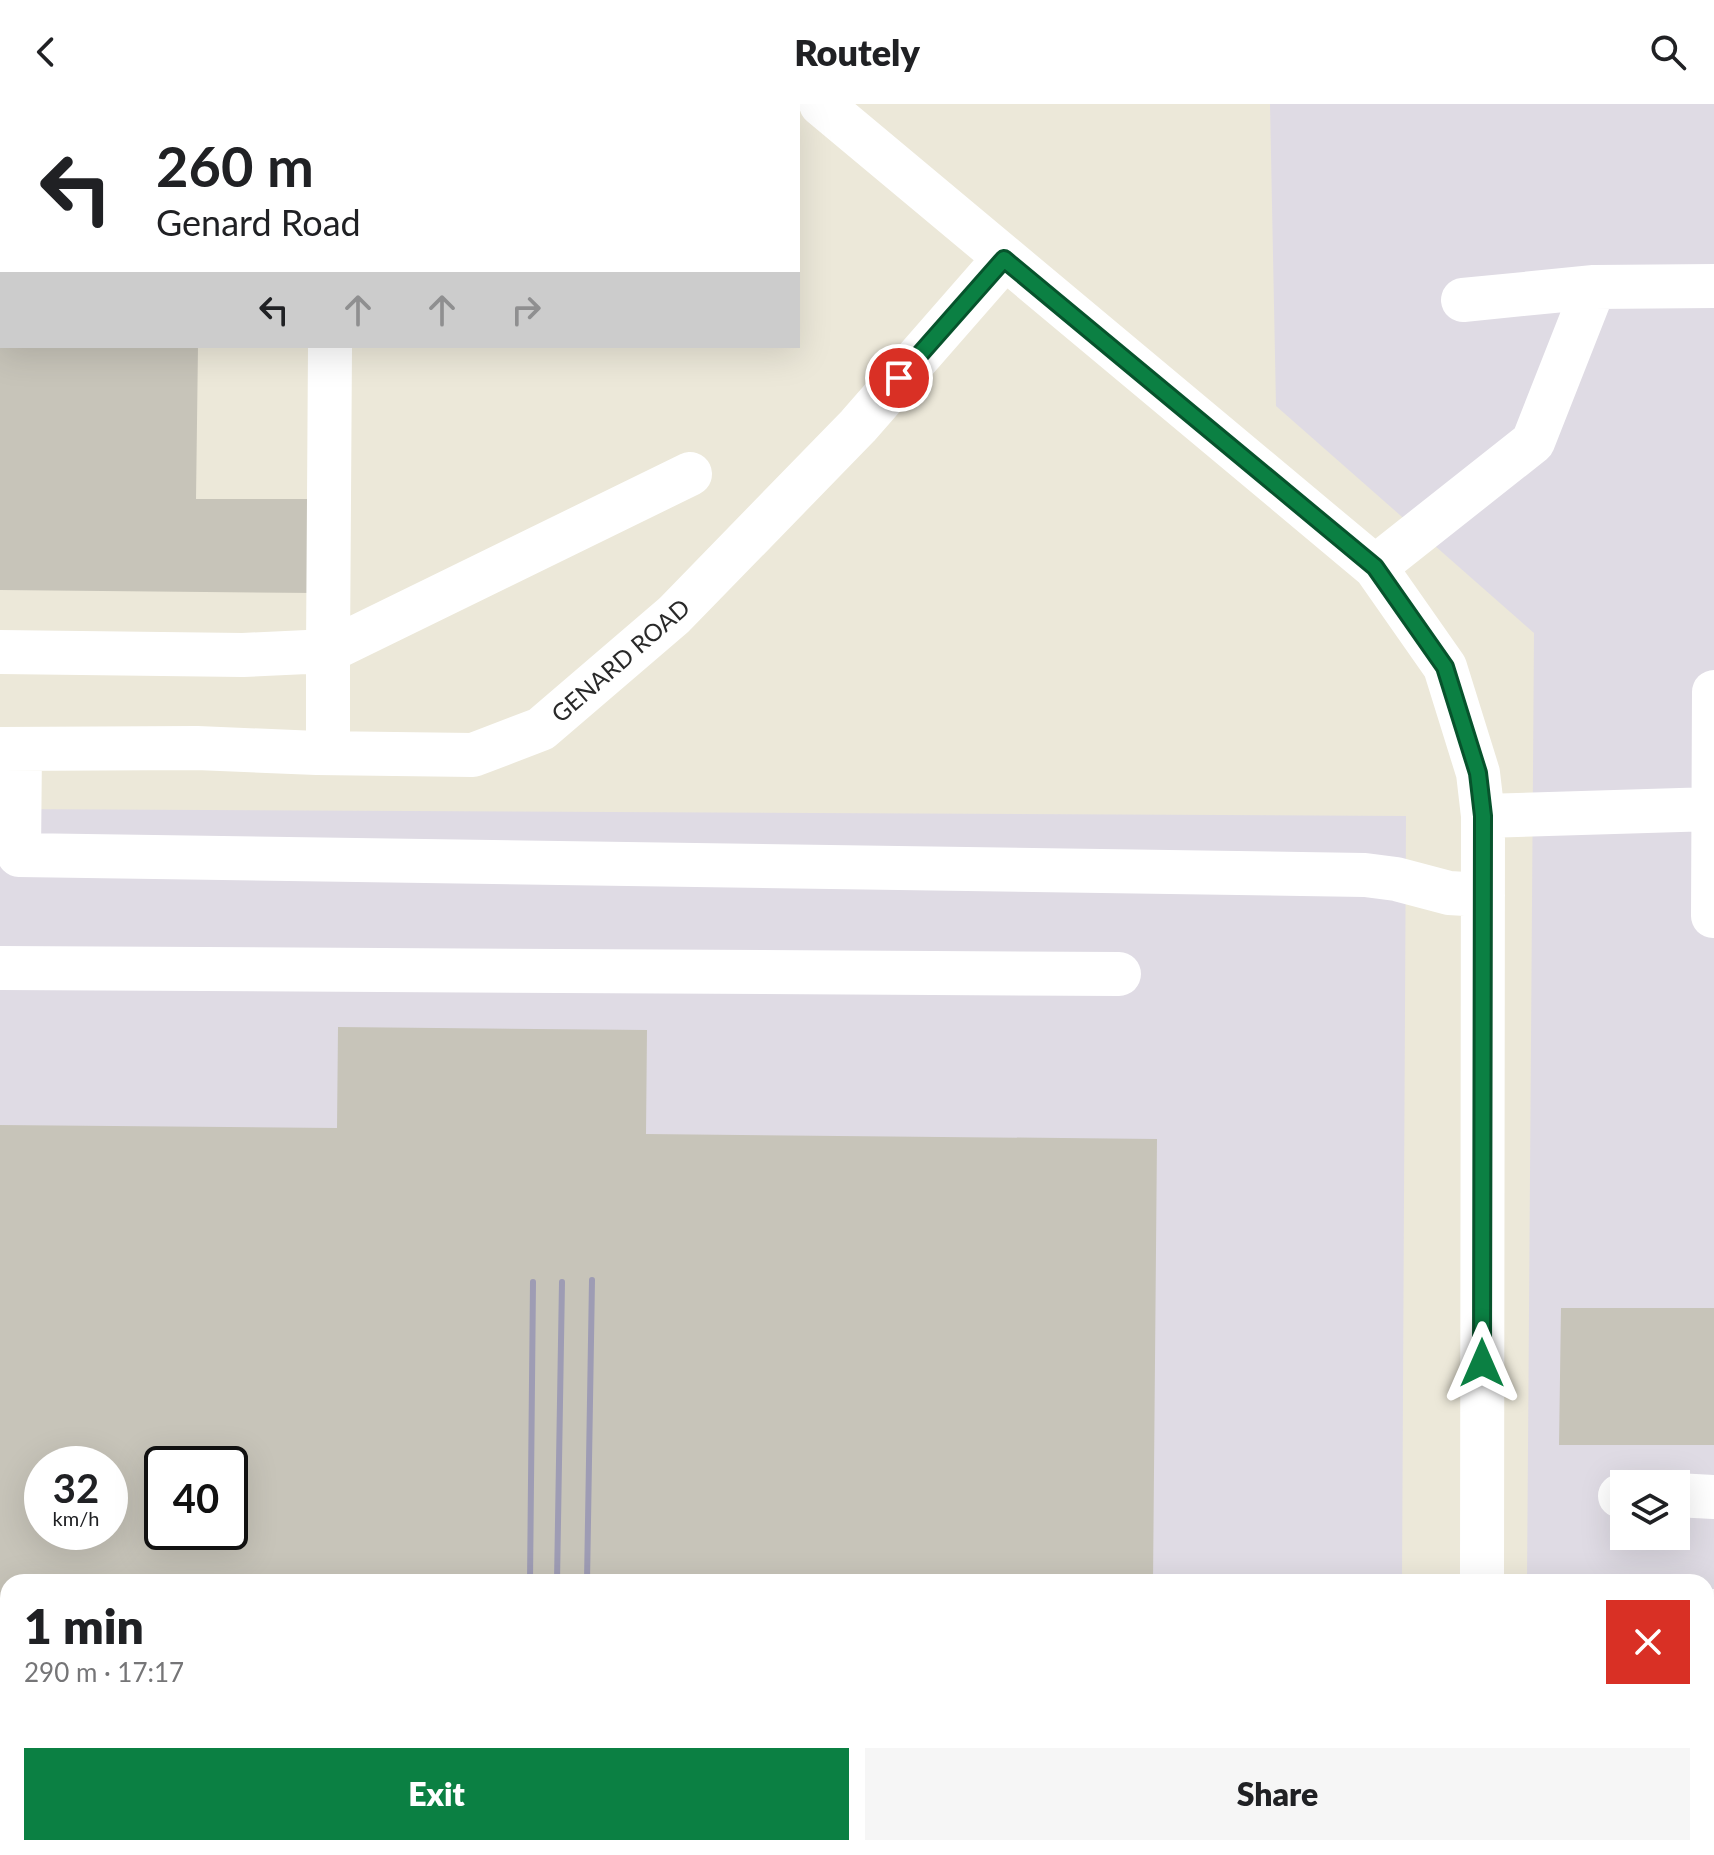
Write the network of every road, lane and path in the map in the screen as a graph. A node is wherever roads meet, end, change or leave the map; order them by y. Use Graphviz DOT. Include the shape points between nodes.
graph roads {
  1 [pos="821,104"];
  2 [pos="1004,259"];
  3 [pos="1714,286"];
  4 [pos="1594,287"];
  5 [pos="1463,300"];
  6 [pos="330,348"];
  7 [pos="690,474"];
  8 [pos="1375,567"];
  9 [pos="328,651"];
  10 [pos="0,652"];
  11 [pos="1714,692"];
  12 [pos="10,749"];
  13 [pos="328,753"];
  14 [pos="1713,809"];
  15 [pos="1483,816"];
  16 [pos="1483,895"];
  17 [pos="1713,916"];
  18 [pos="0,968"];
  19 [pos="1119,974"];
  20 [pos="1690,1496"];
  21 [pos="1714,1497"];
  22 [pos="1482,1574"];
  1 -- 2 [label="street"];
  2 -- 8 [label="street"];
  2 -- 13 [label="street, GENARD ROAD" via="858,426 674,615 541,729 473,755"];
  3 -- 4 [label="street"];
  4 -- 5 [label="street"];
  4 -- 8 [label="street" via="1533,442"];
  6 -- 9 [label="street"];
  7 -- 9 [label="street"];
  8 -- 15 [label="street" via="1445,667 1478,773"];
  9 -- 10 [label="street"];
  9 -- 13 [label="street"];
  11 -- 14 [label="street"];
  12 -- 13 [label="street, GENARD ROAD"];
  12 -- 16 [label="street" via="19,855 1365,875"];
  14 -- 15 [label="street"];
  14 -- 17 [label="street"];
  15 -- 16 [label="street"];
  16 -- 22 [label="street"];
  18 -- 19 [label="street"];
  20 -- 21 [label="street"];
}
